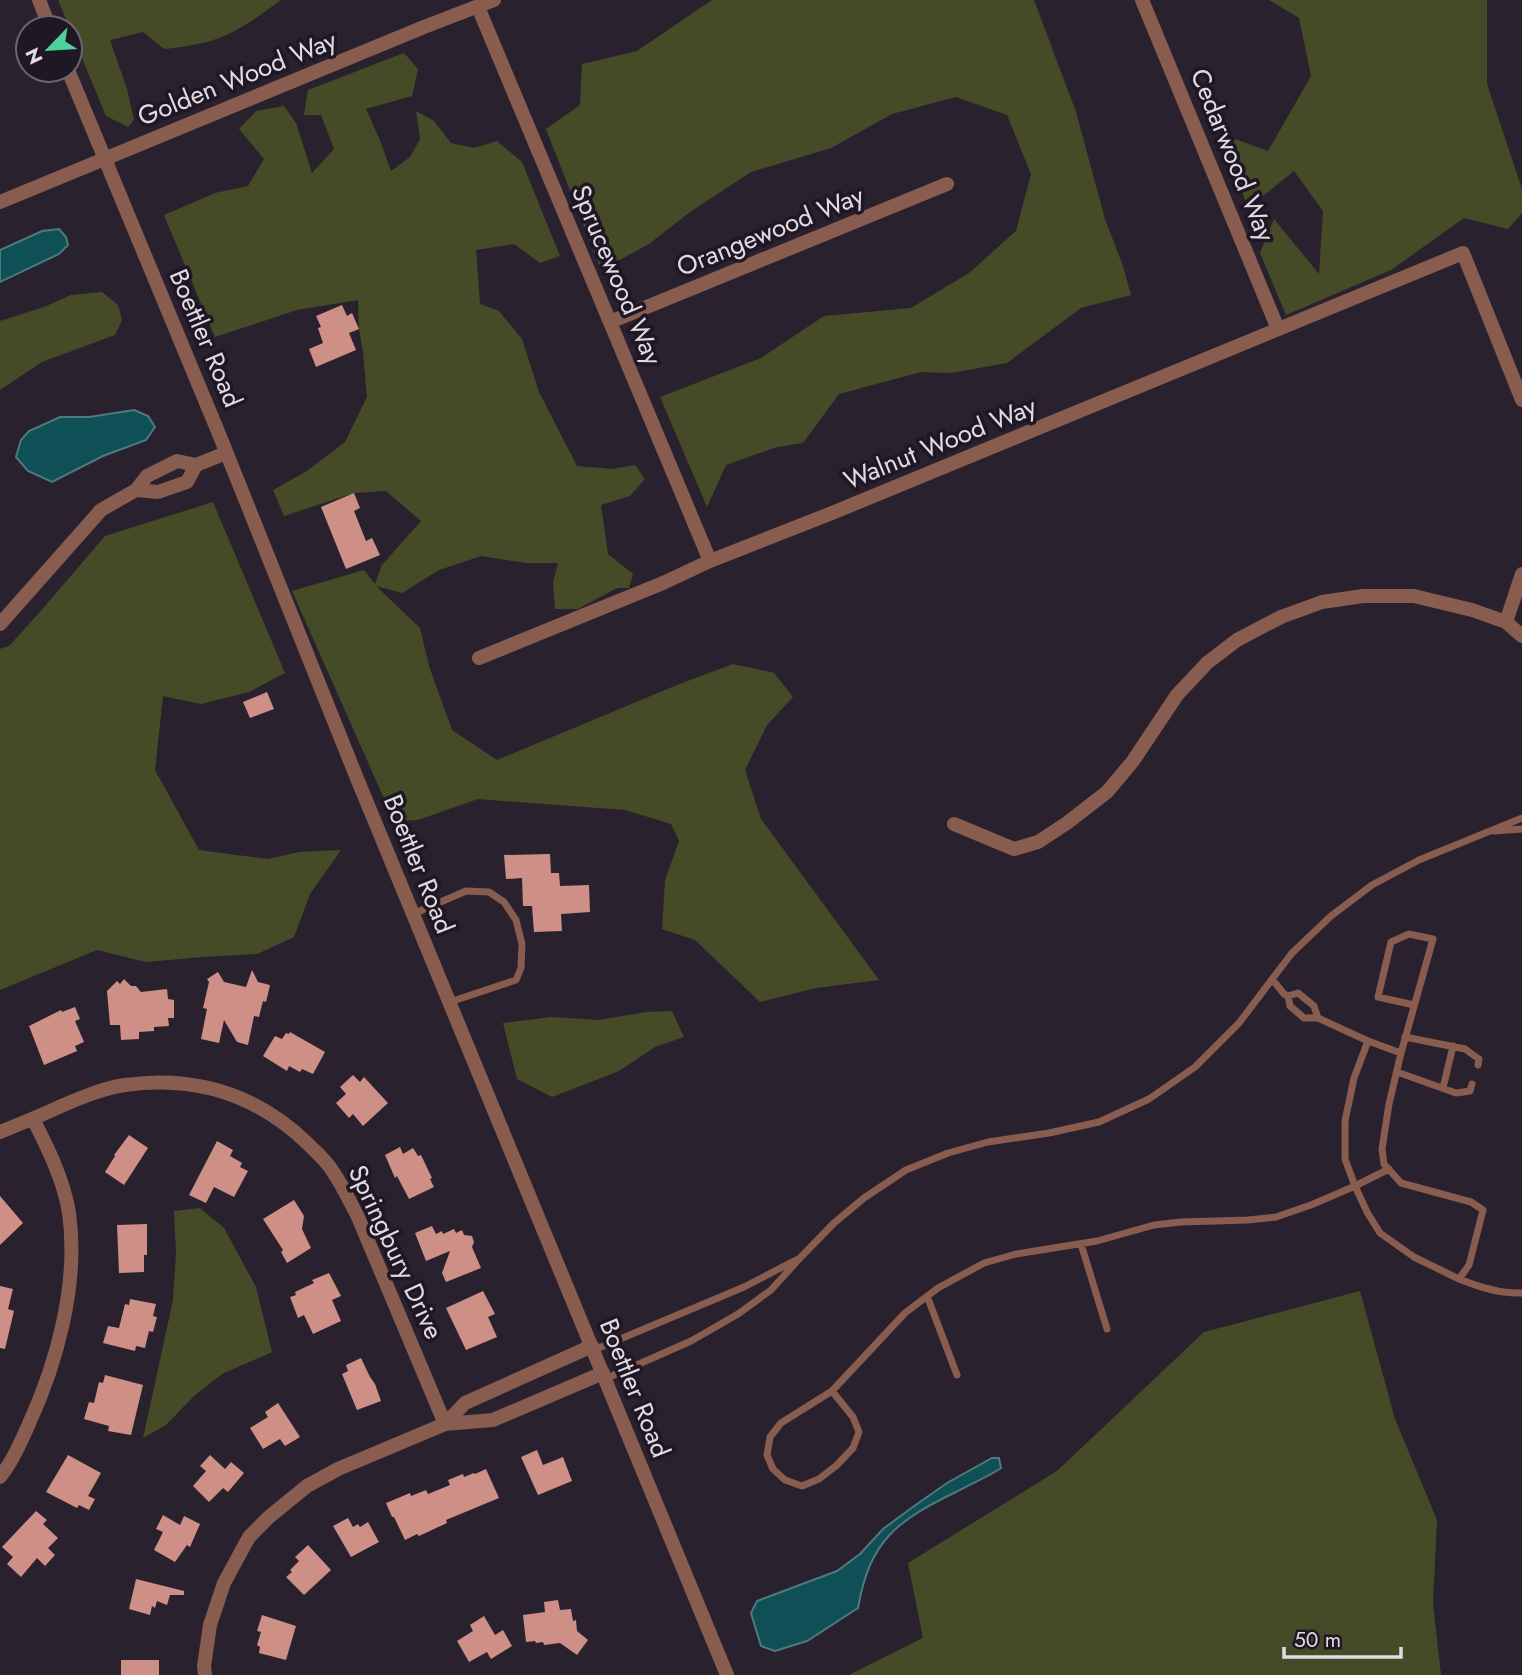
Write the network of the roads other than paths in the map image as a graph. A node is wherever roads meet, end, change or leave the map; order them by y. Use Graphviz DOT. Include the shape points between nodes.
graph roads {
  1 [pos="494,0"];
  2 [pos="1142,0"];
  3 [pos="478,7"];
  4 [pos="74,84"];
  5 [pos="105,159"];
  6 [pos="947,184"];
  7 [pos="0,202"];
  8 [pos="610,322"];
  9 [pos="1278,329"];
  10 [pos="1522,400"];
  11 [pos="226,453"];
  12 [pos="195,465"];
  13 [pos="136,490"];
  14 [pos="710,561"];
  15 [pos="1522,574"];
  16 [pos="1506,622"];
  17 [pos="0,624"];
  18 [pos="1522,636"];
  19 [pos="479,659"];
  20 [pos="1522,818"];
  21 [pos="954,824"];
  22 [pos="1522,829"];
  23 [pos="1486,831"];
  24 [pos="413,914"];
  25 [pos="1272,979"];
  26 [pos="1288,996"];
  27 [pos="449,1003"];
  28 [pos="1414,1006"];
  29 [pos="1318,1018"];
  30 [pos="1405,1037"];
  31 [pos="1368,1041"];
  32 [pos="1453,1046"];
  33 [pos="1401,1053"];
  34 [pos="1478,1065"];
  35 [pos="1396,1072"];
  36 [pos="1472,1084"];
  37 [pos="1443,1088"];
  38 [pos="33,1119"];
  39 [pos="0,1132"];
  40 [pos="1389,1169"];
  41 [pos="1354,1186"];
  42 [pos="1081,1244"];
  43 [pos="800,1258"];
  44 [pos="1459,1279"];
  45 [pos="1522,1293"];
  46 [pos="927,1296"];
  47 [pos="1107,1329"];
  48 [pos="593,1348"];
  49 [pos="957,1375"];
  50 [pos="604,1376"];
  51 [pos="832,1391"];
  52 [pos="445,1424"];
  53 [pos="0,1477"];
  54 [pos="205,1675"];
  55 [pos="727,1675"];
  1 -- 3 [label="street, Golden Wood Way"];
  2 -- 9 [label="street, Cedarwood Way"];
  3 -- 5 [label="street, Golden Wood Way"];
  3 -- 8 [label="street, Sprucewood Way"];
  4 -- 5 [label="street, Boettler Road"];
  5 -- 7 [label="street, Golden Wood Way"];
  5 -- 11 [label="street, Boettler Road"];
  6 -- 8 [label="street, Orangewood Way"];
  8 -- 14 [label="street, Sprucewood Way"];
  9 -- 10 [label="street, Walnut Wood Way" via="1463,253"];
  9 -- 14 [label="street, Walnut Wood Way"];
  11 -- 12 [label="street"];
  11 -- 24 [label="street, Boettler Road"];
  12 -- 13 [label="street" via="177,461 147,476"];
  12 -- 13 [label="street" via="187,482 158,492"];
  13 -- 17 [label="street" via="101,510"];
  14 -- 19 [label="street, Walnut Wood Way"];
  15 -- 16 [label="street"];
  16 -- 18 [label="street"];
  16 -- 21 [label="street" via="1414,596 1322,602 1280,617 1207,663 1177,695 1107,792 1038,842 1014,849"];
  20 -- 23 [label="lane"];
  22 -- 23 [label="lane"];
  23 -- 25 [label="lane" via="1372,886 1331,916"];
  24 -- 27 [label="street, Boettler Road"];
  24 -- 27 [label="lane" via="466,891 489,892 504,902 516,920 522,968 516,979"];
  25 -- 26 [label="lane"];
  25 -- 43 [label="lane" via="1239,1023 1195,1067 1149,1099 1099,1122 988,1142 906,1170 864,1198"];
  26 -- 29 [label="lane" via="1290,1006 1304,1018"];
  26 -- 29 [label="lane" via="1297,993 1314,1006"];
  27 -- 48 [label="street, Boettler Road"];
  28 -- 28 [label="lane" via="1433,939 1409,934 1391,942 1378,997"];
  28 -- 30 [label="lane"];
  29 -- 31 [label="lane"];
  30 -- 32 [label="lane"];
  30 -- 33 [label="lane"];
  31 -- 33 [label="lane"];
  31 -- 41 [label="lane" via="1345,1121 1345,1159"];
  32 -- 34 [label="lane" via="1479,1059"];
  32 -- 37 [label="lane"];
  33 -- 35 [label="lane"];
  35 -- 37 [label="lane"];
  35 -- 40 [label="lane" via="1381,1149"];
  36 -- 37 [label="lane" via="1471,1091 1456,1093"];
  38 -- 39 [label="street, Springbury Drive"];
  38 -- 52 [label="street, Springbury Drive" via="88,1095 124,1085 162,1083 230,1093 295,1132 328,1164 358,1217"];
  38 -- 53 [label="street" via="69,1211 72,1242 67,1301 37,1405"];
  40 -- 41 [label="lane"];
  40 -- 44 [label="lane" via="1401,1183 1471,1202 1483,1210 1469,1265"];
  41 -- 42 [label="lane" via="1276,1216 1154,1225"];
  41 -- 44 [label="lane" via="1380,1233 1414,1257"];
  42 -- 46 [label="lane" via="984,1263"];
  42 -- 47 [label="lane"];
  43 -- 48 [label="lane" via="744,1287"];
  43 -- 50 [label="lane" via="771,1290 716,1328"];
  44 -- 45 [label="lane" via="1482,1288"];
  46 -- 49 [label="lane"];
  46 -- 51 [label="lane" via="905,1312"];
  48 -- 50 [label="street, Boettler Road"];
  48 -- 52 [label="street" via="466,1403"];
  50 -- 52 [label="street" via="493,1420"];
  50 -- 55 [label="street, Boettler Road"];
  51 -- 51 [label="lane" via="780,1423 770,1437 767,1455 785,1480 802,1486 819,1479 853,1448 859,1432"];
  52 -- 54 [label="street" via="338,1469 307,1486 268,1517 249,1537 224,1584 210,1625"];
}
